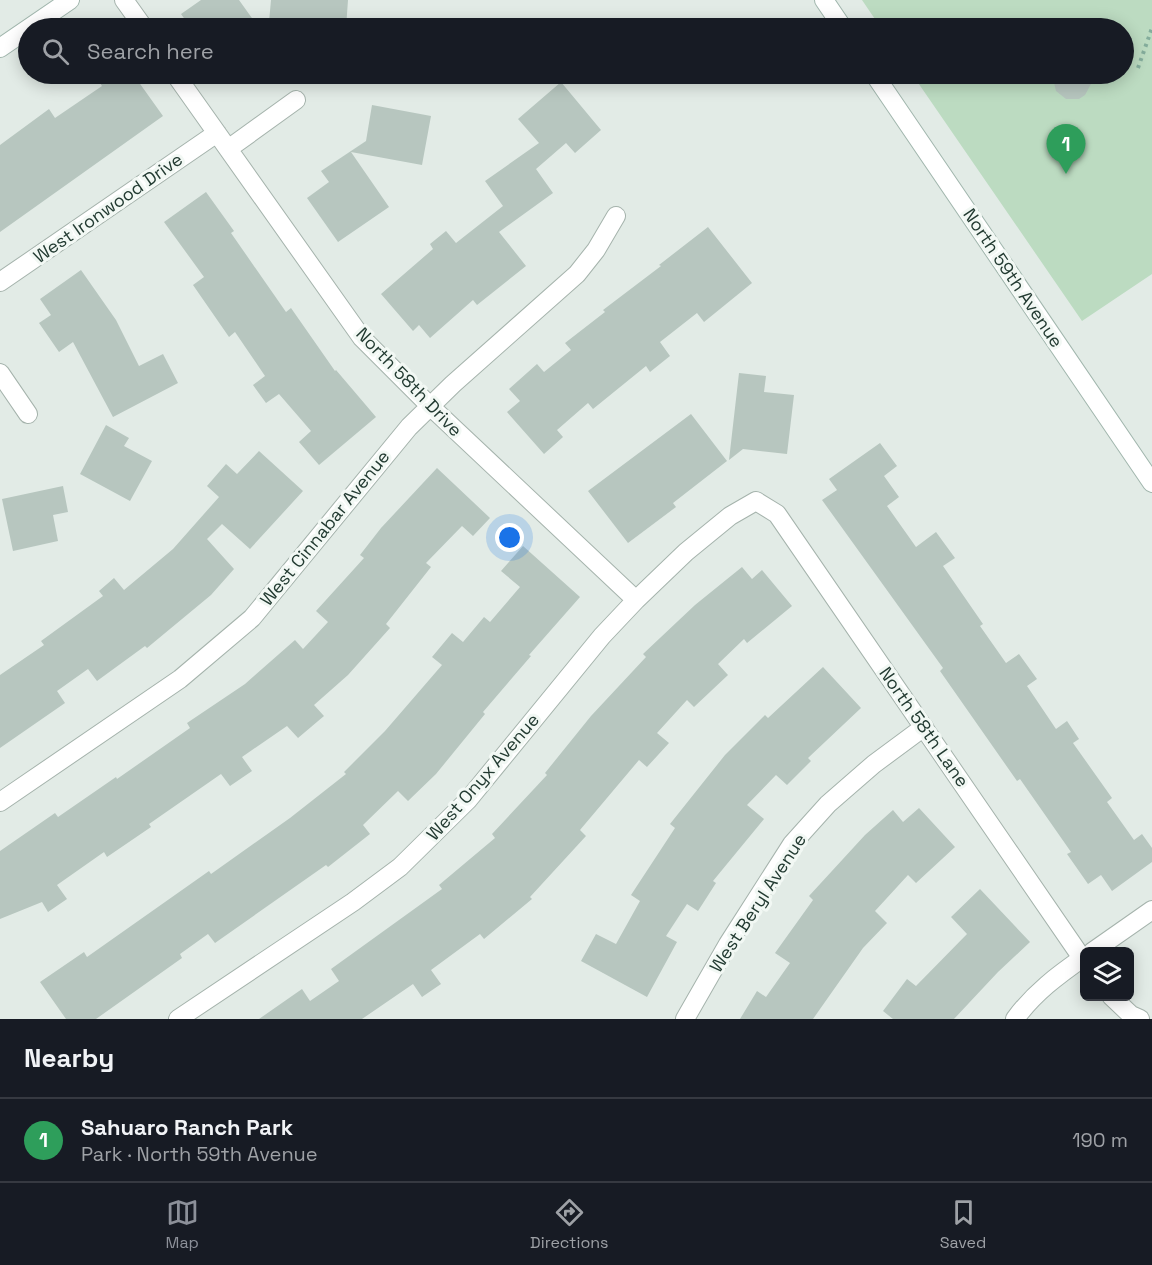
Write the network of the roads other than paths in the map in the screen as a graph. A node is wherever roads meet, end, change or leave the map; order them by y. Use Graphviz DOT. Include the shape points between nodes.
graph roads {
  1 [pos="70,0"];
  2 [pos="124,0"];
  3 [pos="824,0"];
  4 [pos="44,18"];
  5 [pos="137,18"];
  6 [pos="836,18"];
  7 [pos="18,36"];
  8 [pos="0,48"];
  9 [pos="182,84"];
  10 [pos="881,84"];
  11 [pos="296,100"];
  12 [pos="217,133"];
  13 [pos="228,149"];
  14 [pos="616,216"];
  15 [pos="0,282"];
  16 [pos="0,373"];
  17 [pos="430,406"];
  18 [pos="28,414"];
  19 [pos="1152,483"];
  20 [pos="756,501"];
  21 [pos="636,600"];
  22 [pos="924,727"];
  23 [pos="0,802"];
  24 [pos="1152,910"];
  25 [pos="1100,947"];
  26 [pos="1080,948"];
  27 [pos="1080,961"];
  28 [pos="1116,1001"];
  29 [pos="178,1019"];
  30 [pos="685,1019"];
  31 [pos="1015,1019"];
  32 [pos="1140,1019"];
  1 -- 4 [label="street"];
  2 -- 5 [label="street"];
  3 -- 6 [label="street"];
  7 -- 8 [label="street"];
  9 -- 12 [label="street, North 58th Drive"];
  10 -- 19 [label="street, North 59th Avenue"];
  11 -- 13 [label="street"];
  12 -- 13 [label="street, North 58th Drive"];
  12 -- 15 [label="street, West Ironwood Drive"];
  13 -- 17 [label="street, North 58th Drive" via="362,338"];
  14 -- 17 [label="street, West Cinnabar Avenue" via="577,274"];
  16 -- 18 [label="street"];
  17 -- 21 [label="street, North 58th Drive"];
  17 -- 23 [label="street, West Cinnabar Avenue" via="369,473 252,618 180,679"];
  20 -- 21 [label="street, West Onyx Avenue" via="730,516"];
  20 -- 22 [label="street, North 58th Lane" via="777,514"];
  21 -- 29 [label="street, West Onyx Avenue" via="468,800 400,867"];
  22 -- 26 [label="street, North 58th Lane"];
  22 -- 30 [label="street, West Beryl Avenue" via="828,804 792,844"];
  24 -- 25 [label="street"];
  27 -- 31 [label="street" via="1048,982"];
  28 -- 32 [label="street"];
}
